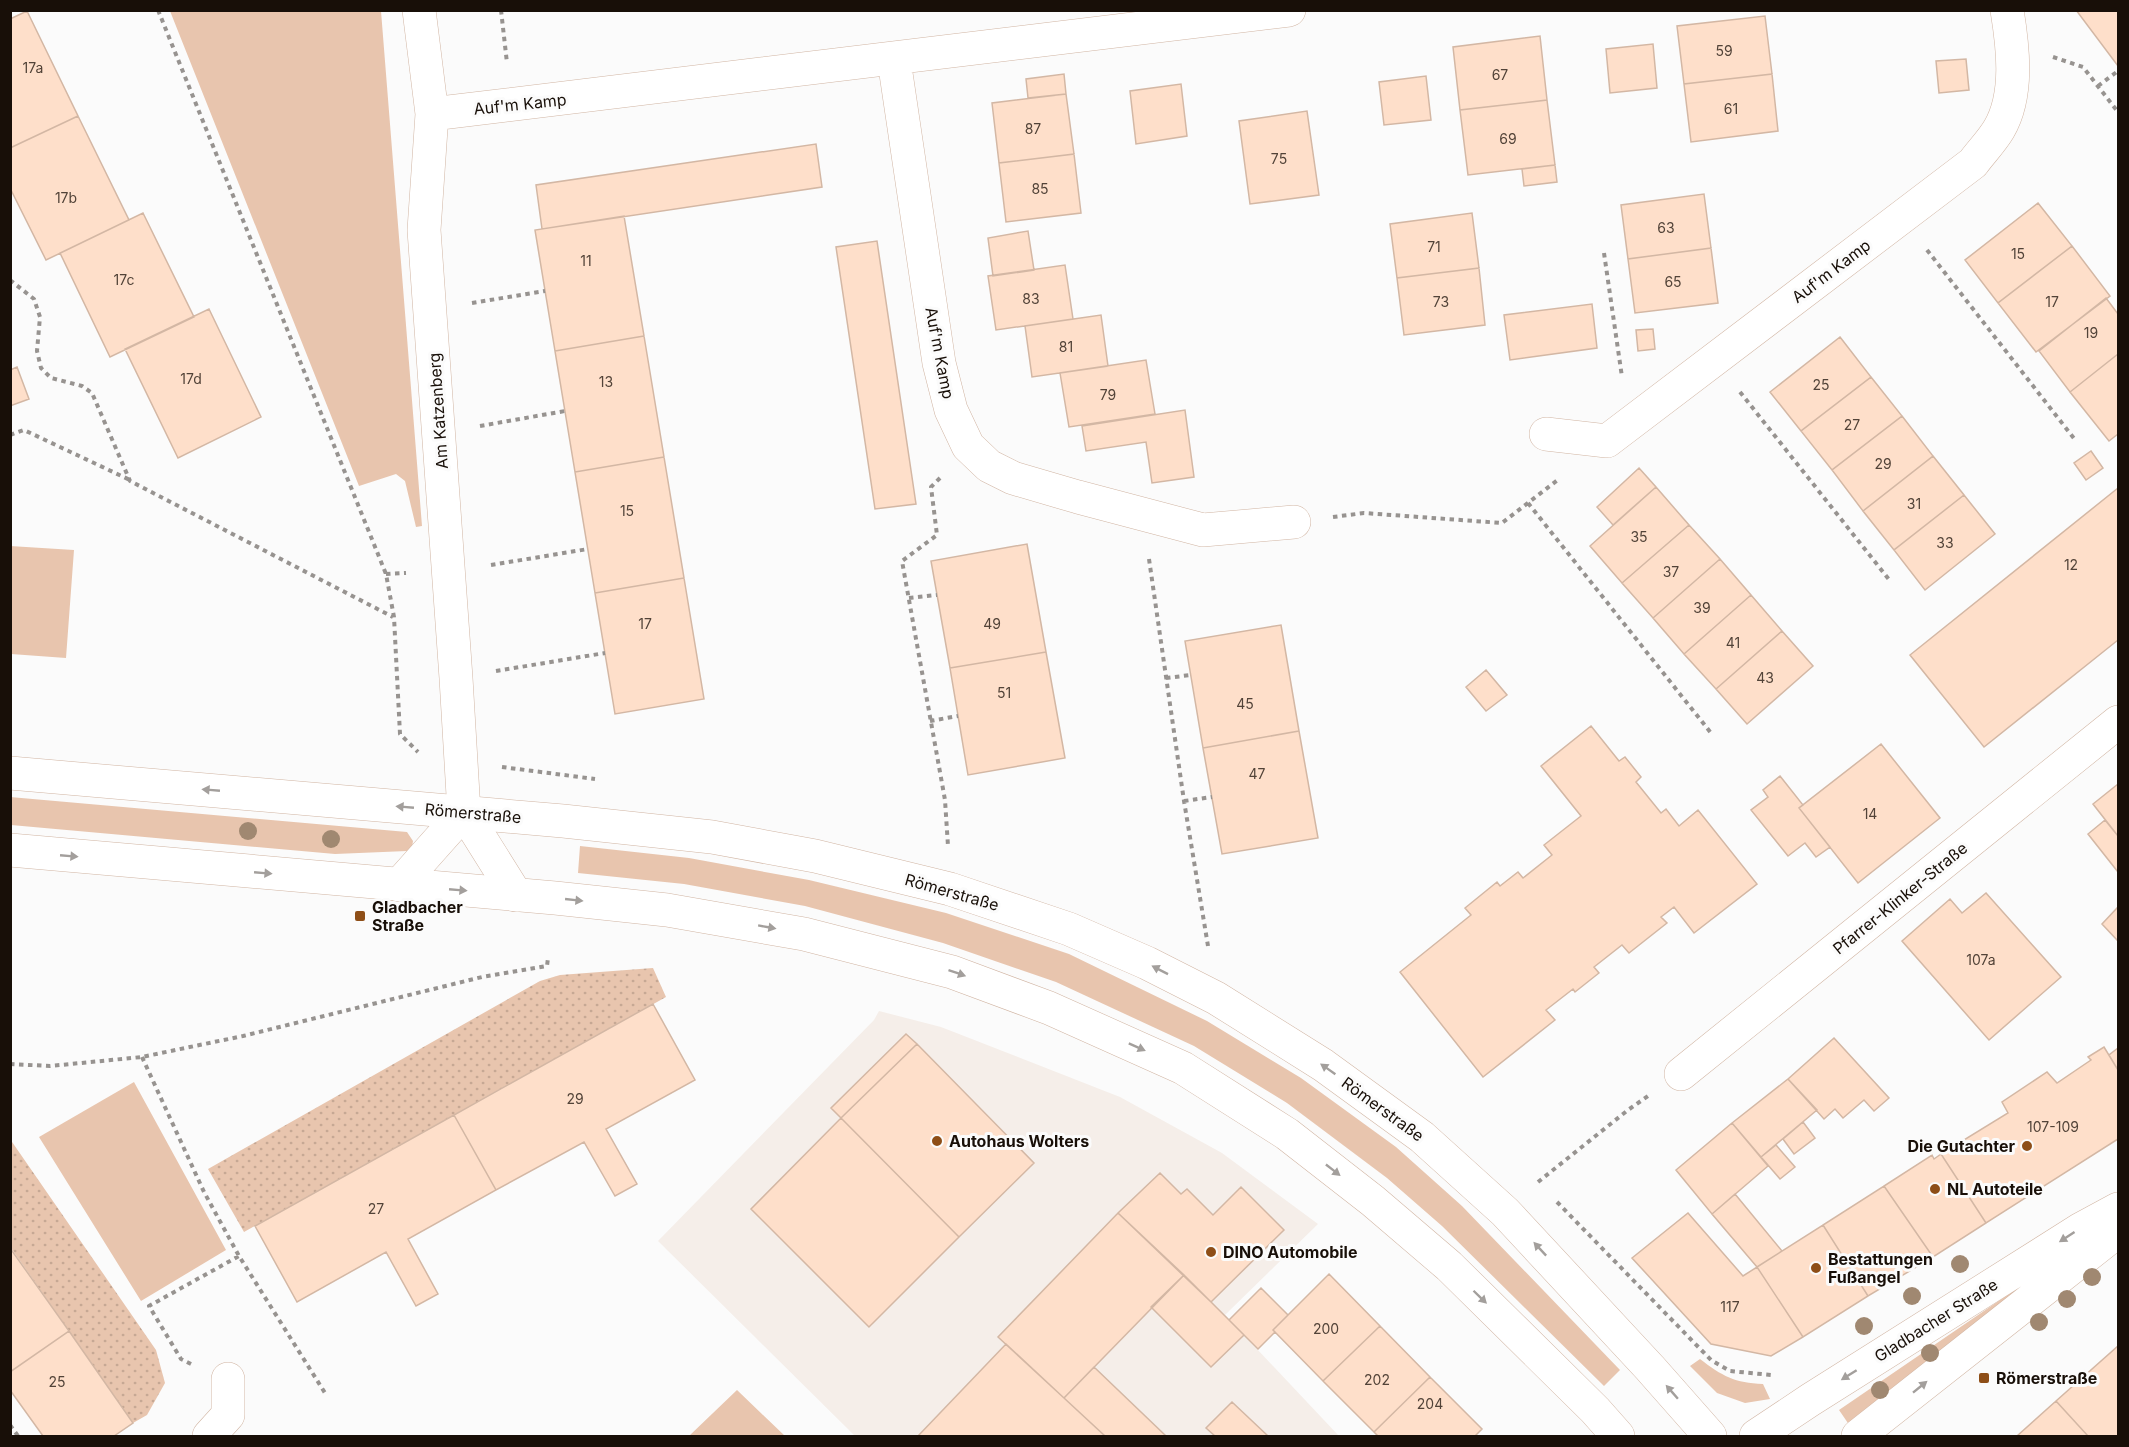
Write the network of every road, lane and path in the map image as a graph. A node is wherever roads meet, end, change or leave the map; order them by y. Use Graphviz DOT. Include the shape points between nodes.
graph roads {
  1 [pos="158,10"];
  2 [pos="419,10"];
  3 [pos="501,10"];
  4 [pos="1289,10"];
  5 [pos="2007,10"];
  6 [pos="2013,45"];
  7 [pos="894,60"];
  8 [pos="2118,71"];
  9 [pos="2098,86"];
  10 [pos="513,106"];
  11 [pos="2118,112"];
  12 [pos="432,114"];
  13 [pos="1901,218"];
  14 [pos="1604,253"];
  15 [pos="10,280"];
  16 [pos="545,291"];
  17 [pos="430,309"];
  18 [pos="1715,360"];
  19 [pos="565,411"];
  20 [pos="439,432"];
  21 [pos="1618,433"];
  22 [pos="1546,434"];
  23 [pos="10,435"];
  24 [pos="2076,441"];
  25 [pos="968,446"];
  26 [pos="130,481"];
  27 [pos="1528,503"];
  28 [pos="1142,514"];
  29 [pos="1294,522"];
  30 [pos="588,549"];
  31 [pos="449,572"];
  32 [pos="1891,582"];
  33 [pos="937,595"];
  34 [pos="909,598"];
  35 [pos="394,617"];
  36 [pos="605,653"];
  37 [pos="1191,675"];
  38 [pos="456,678"];
  39 [pos="1166,678"];
  40 [pos="958,716"];
  41 [pos="930,721"];
  42 [pos="2118,722"];
  43 [pos="1711,733"];
  44 [pos="423,756"];
  45 [pos="10,773"];
  46 [pos="1212,797"];
  47 [pos="1184,801"];
  48 [pos="464,812"];
  49 [pos="948,846"];
  50 [pos="10,850"];
  51 [pos="399,885"];
  52 [pos="516,895"];
  53 [pos="1209,948"];
  54 [pos="548,958"];
  55 [pos="142,1058"];
  56 [pos="10,1064"];
  57 [pos="1681,1074"];
  58 [pos="1538,1182"];
  59 [pos="2118,1209"];
  60 [pos="2118,1231"];
  61 [pos="239,1256"];
  62 [pos="228,1379"];
  63 [pos="325,1393"];
  64 [pos="10,1425"];
  65 [pos="18,1437"];
  66 [pos="209,1437"];
  67 [pos="1618,1437"];
  68 [pos="1710,1437"];
  69 [pos="1756,1437"];
  70 [pos="1858,1437"];
  1 -- 35 [label="path" via="386,574"];
  2 -- 12 [label="main road, Am Katzenberg"];
  3 -- 10 [label="path"];
  4 -- 7 [label="main road, Auf'm Kamp"];
  5 -- 6 [label="main road, Auf'm Kamp"];
  6 -- 9 [label="path" via="2083,67"];
  6 -- 13 [label="main road, Auf'm Kamp" via="2010,97 1999,129 1973,162"];
  7 -- 10 [label="main road, Auf'm Kamp"];
  7 -- 25 [label="main road, Auf'm Kamp" via="939,363 951,410"];
  8 -- 9 [label="path"];
  9 -- 11 [label="path"];
  10 -- 12 [label="main road, Auf'm Kamp"];
  12 -- 17 [label="main road, Am Katzenberg" via="424,230"];
  13 -- 18 [label="main road, Auf'm Kamp"];
  13 -- 24 [label="path"];
  14 -- 21 [label="path"];
  15 -- 26 [label="path" via="34,299 40,317 37,351 41,368 51,378 82,386 92,393"];
  16 -- 17 [label="path"];
  17 -- 20 [label="main road, Am Katzenberg"];
  18 -- 21 [label="main road, Auf'm Kamp"];
  18 -- 32 [label="path"];
  19 -- 20 [label="path"];
  20 -- 31 [label="main road, Am Katzenberg"];
  21 -- 22 [label="main road"];
  21 -- 27 [label="path"];
  23 -- 26 [label="path" via="24,430"];
  25 -- 28 [label="main road, Auf'm Kamp" via="989,466 1013,478"];
  25 -- 34 [label="path" via="931,488 937,535 902,561"];
  26 -- 35 [label="path"];
  27 -- 29 [label="path" via="1502,523 1364,513"];
  27 -- 43 [label="path"];
  28 -- 29 [label="main road, Auf'm Kamp" via="1203,530"];
  28 -- 39 [label="path"];
  30 -- 31 [label="path"];
  31 -- 38 [label="main road, Am Katzenberg"];
  33 -- 34 [label="path"];
  34 -- 41 [label="path"];
  35 -- 44 [label="path" via="400,734"];
  36 -- 38 [label="path"];
  37 -- 39 [label="path"];
  38 -- 48 [label="main road, Am Katzenberg"];
  39 -- 47 [label="path"];
  40 -- 41 [label="path"];
  41 -- 49 [label="path" via="945,800"];
  42 -- 57 [label="main road, Pfarrer-Klinker-Straße"];
  48 -- 45 [label="main road, Römerstraße, one-way"];
  46 -- 47 [label="path"];
  47 -- 53 [label="path"];
  48 -- 51 [label="main road"];
  48 -- 52 [label="main road, Am Katzenberg"];
  68 -- 48 [label="main road, Römerstraße, one-way" via="1505,1212 1422,1137 1304,1053 1216,998 1070,929 950,889 815,856 701,836"];
  50 -- 51 [label="main road, one-way"];
  51 -- 52 [label="main road, one-way"];
  52 -- 67 [label="main road, one-way" via="667,910 804,934 901,957 1049,1008 1183,1068 1287,1134 1373,1201 1449,1266"];
  54 -- 55 [label="path" via="547,966 482,976"];
  55 -- 56 [label="path" via="50,1066"];
  55 -- 61 [label="path" via="204,1192"];
  57 -- 58 [label="path" via="1628,1110"];
  59 -- 69 [label="main road, Gladbacher Straße, one-way" via="2081,1228"];
  70 -- 60 [label="main road, Gladbacher Straße, one-way"];
  61 -- 62 [label="path" via="149,1306 180,1359"];
  61 -- 63 [label="path"];
  62 -- 66 [label="main road" via="228,1415"];
  64 -- 65 [label="path"];
}
